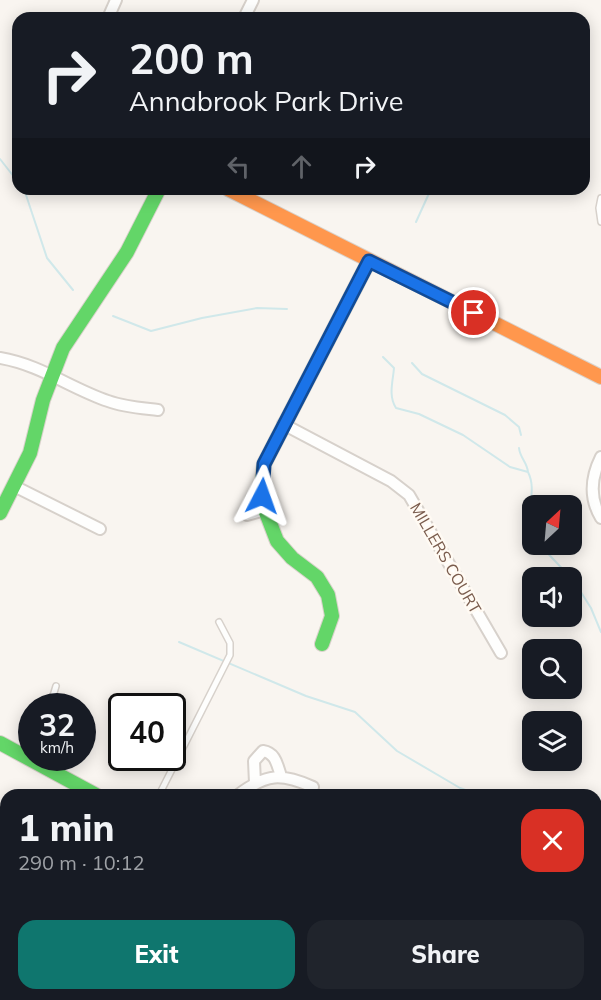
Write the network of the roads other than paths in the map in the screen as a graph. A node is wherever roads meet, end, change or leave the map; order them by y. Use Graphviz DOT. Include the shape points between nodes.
graph roads {
  1 [pos="156,195"];
  2 [pos="240,195"];
  3 [pos="601,198"];
  4 [pos="601,222"];
  5 [pos="369,261"];
  6 [pos="0,358"];
  7 [pos="52,375"];
  8 [pos="601,377"];
  9 [pos="158,410"];
  10 [pos="284,424"];
  11 [pos="601,458"];
  12 [pos="14,486"];
  13 [pos="265,510"];
  14 [pos="0,513"];
  15 [pos="247,515"];
  16 [pos="601,518"];
  17 [pos="100,529"];
  18 [pos="219,622"];
  19 [pos="322,644"];
  20 [pos="501,653"];
  21 [pos="56,686"];
  22 [pos="54,693"];
  23 [pos="0,743"];
  24 [pos="18,752"];
  25 [pos="54,771"];
  26 [pos="281,776"];
  27 [pos="255,783"];
  28 [pos="313,787"];
  29 [pos="86,789"];
  30 [pos="162,789"];
  31 [pos="246,789"];
  1 -- 7 [label="street" via="127,252 63,348"];
  2 -- 5 [label="street"];
  3 -- 4 [label="lane"];
  5 -- 8 [label="street"];
  5 -- 10 [label="street"];
  6 -- 7 [label="street"];
  7 -- 9 [label="street" via="107,401"];
  7 -- 12 [label="street" via="30,453"];
  10 -- 13 [label="street" via="264,464 261,492"];
  10 -- 20 [label="street, MILLERS COURT" via="391,481 409,495"];
  11 -- 16 [label="street" via="592,486"];
  12 -- 14 [label="street"];
  12 -- 17 [label="street"];
  13 -- 15 [label="street"];
  13 -- 19 [label="street" via="277,541 317,577 328,596 332,616"];
  18 -- 30 [label="lane" via="230,643 230,656"];
  21 -- 22 [label="lane"];
  23 -- 24 [label="street"];
  25 -- 29 [label="street"];
  26 -- 27 [label="street"];
  26 -- 27 [label="street" via="274,757 263,751 254,761"];
  26 -- 28 [label="street"];
  27 -- 31 [label="street"];
}
